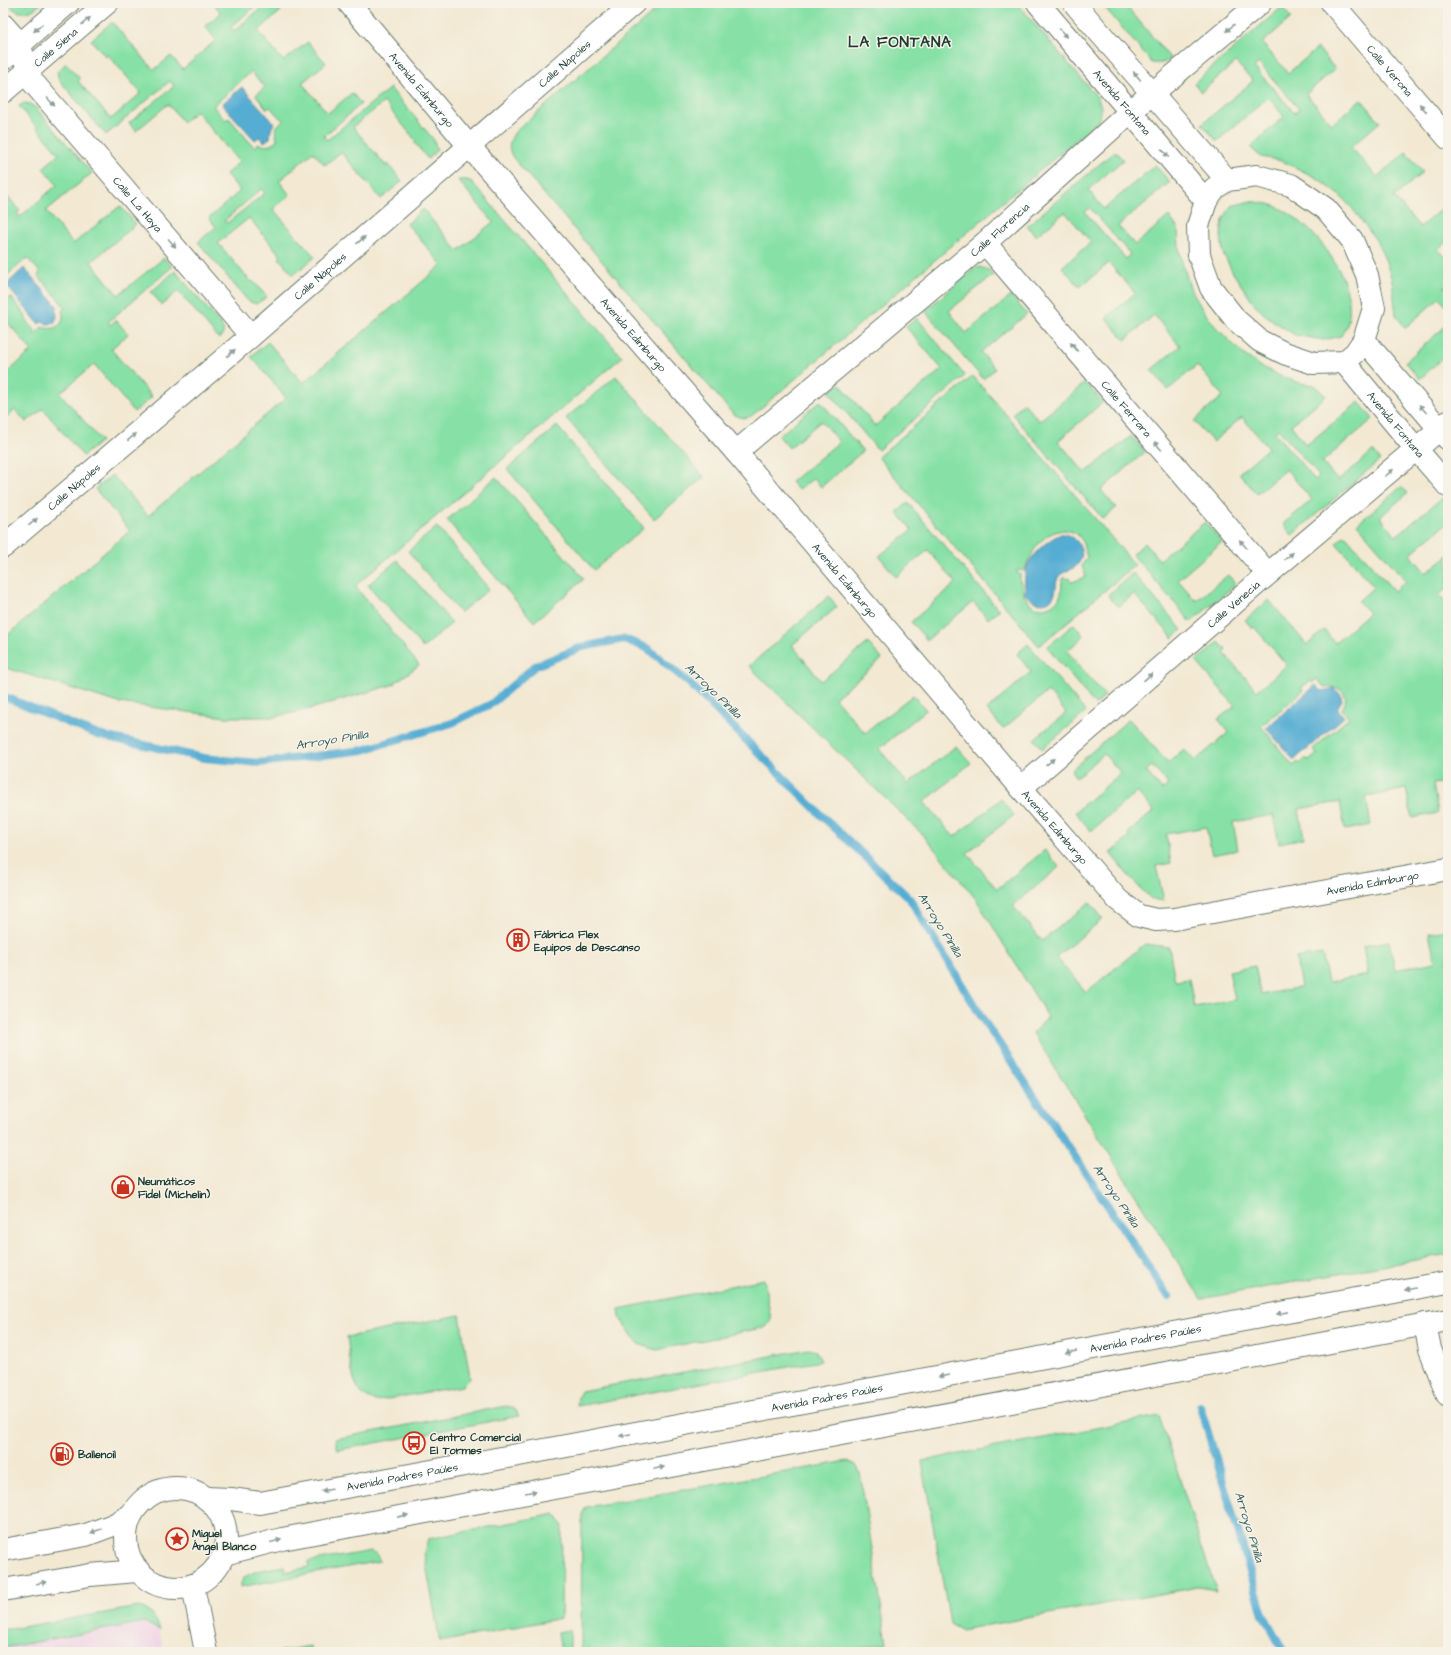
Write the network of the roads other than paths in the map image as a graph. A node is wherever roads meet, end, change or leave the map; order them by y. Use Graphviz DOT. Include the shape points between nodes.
graph roads {
  1 [pos="68,3"];
  2 [pos="107,3"];
  3 [pos="349,3"];
  4 [pos="634,3"];
  5 [pos="1038,3"];
  6 [pos="1074,3"];
  7 [pos="1260,3"];
  8 [pos="1332,3"];
  9 [pos="3,25"];
  10 [pos="20,44"];
  11 [pos="3,60"];
  12 [pos="25,73"];
  13 [pos="3,92"];
  14 [pos="1151,93"];
  15 [pos="1130,112"];
  16 [pos="1448,138"];
  17 [pos="470,146"];
  18 [pos="1227,180"];
  19 [pos="1206,201"];
  20 [pos="985,243"];
  21 [pos="251,336"];
  22 [pos="1364,340"];
  23 [pos="1344,362"];
  24 [pos="1445,430"];
  25 [pos="1416,450"];
  26 [pos="736,452"];
  27 [pos="1448,486"];
  28 [pos="3,547"];
  29 [pos="1268,574"];
  30 [pos="1021,788"];
  31 [pos="1448,868"];
  32 [pos="1448,1282"];
  33 [pos="1448,1320"];
  34 [pos="1425,1324"];
  35 [pos="1448,1396"];
  36 [pos="206,1498"];
  37 [pos="131,1515"];
  38 [pos="3,1550"];
  39 [pos="224,1554"];
  40 [pos="137,1571"];
  41 [pos="193,1586"];
  42 [pos="3,1590"];
  43 [pos="206,1652"];
  1 -- 10 [label="main road, one-way"];
  12 -- 2 [label="main road, Calle Siena, one-way"];
  3 -- 17 [label="main road, Avenida Edimburgo"];
  4 -- 17 [label="main road, Calle Nápoles"];
  5 -- 15 [label="main road, Avenida Fontana, one-way"];
  14 -- 6 [label="main road, one-way"];
  7 -- 14 [label="main road, Calle Florencia, one-way"];
  16 -- 8 [label="main road, Calle Verona, one-way"];
  9 -- 10 [label="main road"];
  10 -- 11 [label="main road"];
  10 -- 12 [label="main road"];
  11 -- 12 [label="main road, Calle La Haya"];
  12 -- 13 [label="main road, Calle Siena"];
  12 -- 21 [label="main road, Calle La Haya, one-way"];
  14 -- 15 [label="main road, Calle Florencia"];
  14 -- 18 [label="main road"];
  15 -- 19 [label="main road, Avenida Fontana, one-way"];
  15 -- 20 [label="main road, Calle Florencia"];
  21 -- 17 [label="main road, Calle Nápoles, one-way"];
  17 -- 26 [label="main road, Avenida Edimburgo"];
  18 -- 19 [label="main road" via="1216,188"];
  18 -- 22 [label="main road" via="1257,176 1291,185 1326,209 1352,240 1367,275 1374,308"];
  19 -- 23 [label="main road" via="1198,226 1198,255 1211,288 1236,320 1260,341 1284,353 1314,363"];
  20 -- 26 [label="main road, Calle Florencia"];
  29 -- 20 [label="main road, Calle Ferrara, one-way"];
  28 -- 21 [label="main road, Calle Nápoles, one-way"];
  22 -- 23 [label="main road" via="1355,353"];
  24 -- 22 [label="main road, one-way"];
  23 -- 25 [label="main road, Avenida Fontana"];
  24 -- 25 [label="main road, Calle Venecia"];
  25 -- 27 [label="main road, Avenida Fontana"];
  29 -- 25 [label="main road, Calle Venecia, one-way"];
  26 -- 30 [label="main road, Avenida Edimburgo"];
  30 -- 29 [label="main road, Calle Venecia, one-way"];
  30 -- 31 [label="main road, Avenida Edimburgo" via="1118,900 1139,916 1156,920 1174,919"];
  32 -- 36 [label="main road, Avenida Padres Paúles, one-way" via="260,1503"];
  33 -- 34 [label="main road"];
  34 -- 35 [label="main road" via="1430,1349"];
  39 -- 34 [label="main road, one-way" via="282,1539"];
  36 -- 37 [label="main road" via="192,1490 161,1490 147,1497"];
  36 -- 39 [label="main road" via="220,1513 227,1533"];
  37 -- 38 [label="main road, one-way" via="86,1535"];
  37 -- 40 [label="main road" via="126,1534 128,1554"];
  39 -- 41 [label="main road" via="212,1574"];
  40 -- 41 [label="main road" via="153,1583 173,1589"];
  42 -- 40 [label="main road, one-way" via="90,1575"];
  41 -- 43 [label="main road"];
}
